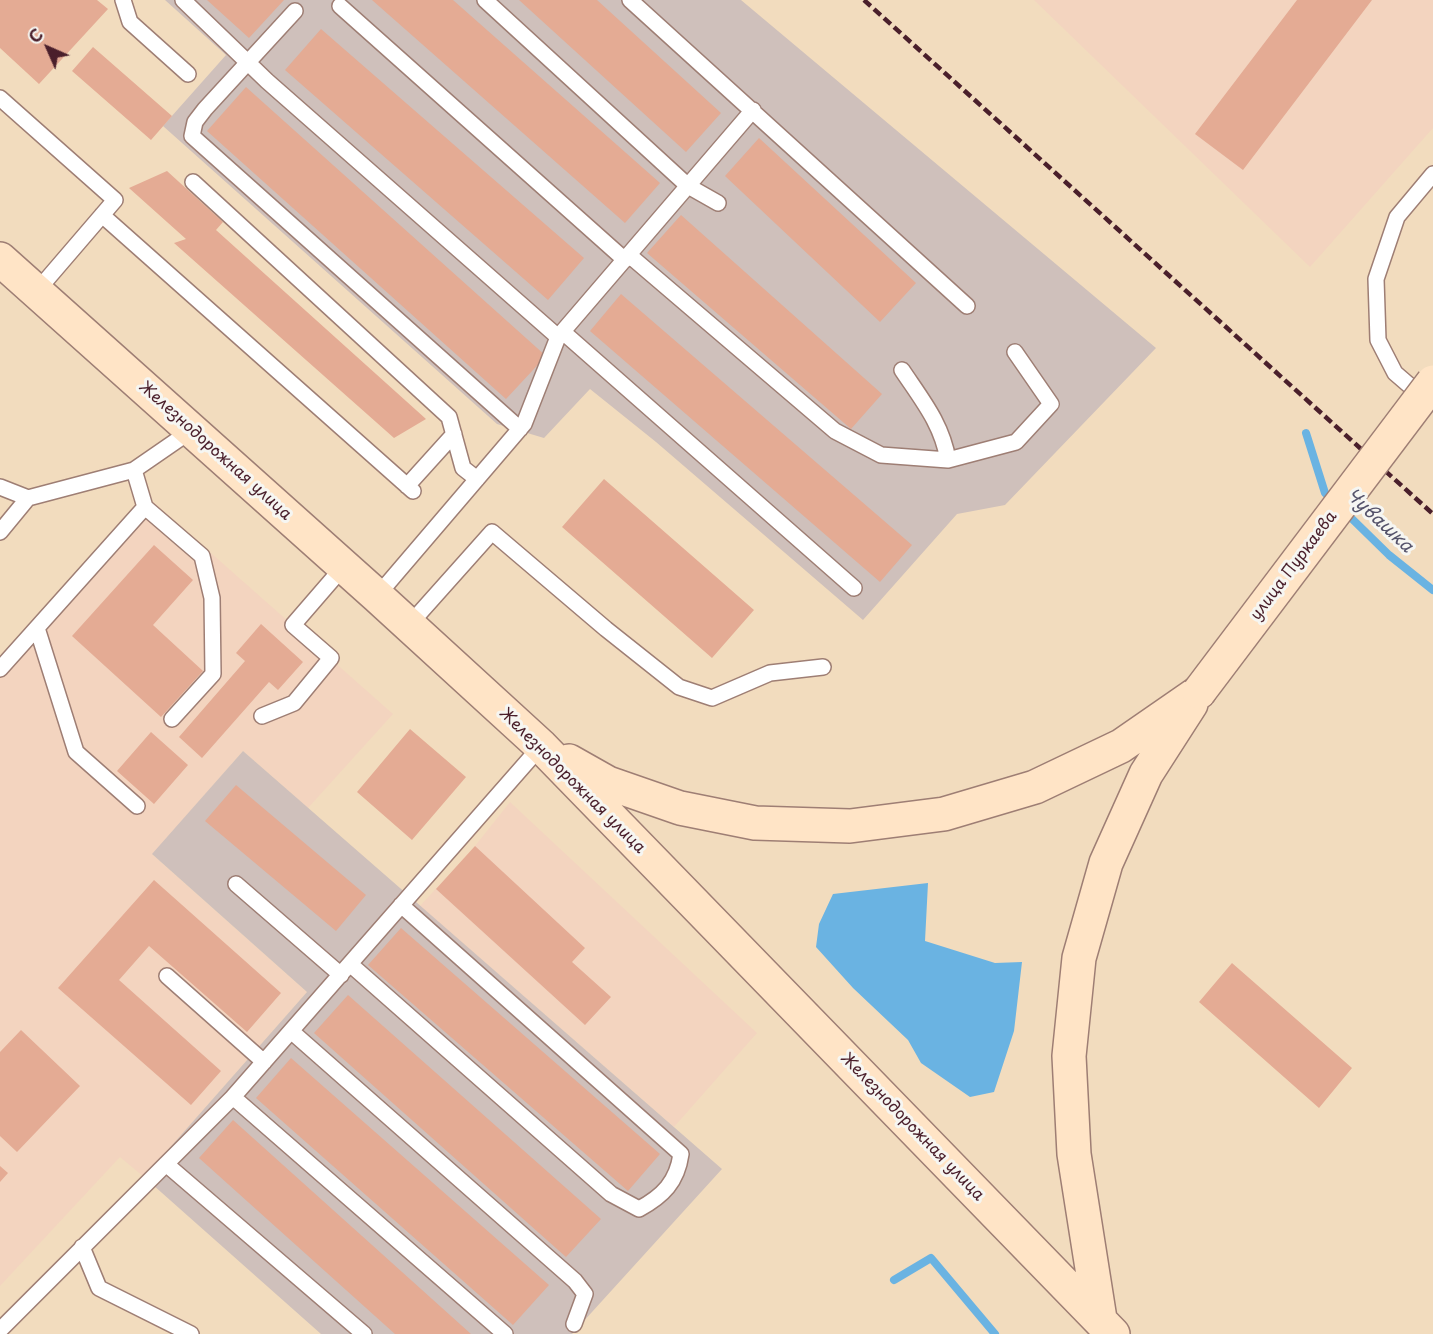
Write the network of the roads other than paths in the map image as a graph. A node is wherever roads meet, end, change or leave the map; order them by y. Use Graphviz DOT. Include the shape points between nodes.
graph roads {
  1 [pos="123,0"];
  2 [pos="183,0"];
  3 [pos="485,0"];
  4 [pos="630,0"];
  5 [pos="340,6"];
  6 [pos="295,11"];
  7 [pos="249,61"];
  8 [pos="188,74"];
  9 [pos="0,98"];
  10 [pos="753,110"];
  11 [pos="1433,174"];
  12 [pos="194,182"];
  13 [pos="688,186"];
  14 [pos="718,202"];
  15 [pos="102,215"];
  16 [pos="627,258"];
  17 [pos="0,259"];
  18 [pos="36,292"];
  19 [pos="968,306"];
  20 [pos="561,334"];
  21 [pos="1016,352"];
  22 [pos="902,370"];
  23 [pos="1433,382"];
  24 [pos="1433,406"];
  25 [pos="520,429"];
  26 [pos="192,430"];
  27 [pos="454,434"];
  28 [pos="948,460"];
  29 [pos="134,470"];
  30 [pos="477,479"];
  31 [pos="0,487"];
  32 [pos="28,498"];
  33 [pos="145,507"];
  34 [pos="0,532"];
  35 [pos="344,566"];
  36 [pos="854,588"];
  37 [pos="377,596"];
  38 [pos="409,625"];
  39 [pos="37,628"];
  40 [pos="823,667"];
  41 [pos="0,669"];
  42 [pos="1199,692"];
  43 [pos="262,716"];
  44 [pos="172,719"];
  45 [pos="541,746"];
  46 [pos="137,806"];
  47 [pos="236,884"];
  48 [pos="401,905"];
  49 [pos="345,969"];
  50 [pos="167,976"];
  51 [pos="291,1031"];
  52 [pos="264,1062"];
  53 [pos="233,1097"];
  54 [pos="166,1164"];
  55 [pos="82,1247"];
  56 [pos="574,1324"];
  57 [pos="1106,1326"];
  58 [pos="0,1330"];
  59 [pos="191,1334"];
  60 [pos="364,1334"];
  61 [pos="505,1334"];
  1 -- 8 [label="lane" via="130,22"];
  2 -- 7 [label="lane"];
  3 -- 13 [label="lane"];
  4 -- 10 [label="lane"];
  5 -- 16 [label="lane"];
  6 -- 7 [label="lane"];
  7 -- 20 [label="lane" via="267,81"];
  7 -- 25 [label="lane" via="195,122 192,136"];
  9 -- 15 [label="lane" via="115,200"];
  10 -- 13 [label="lane"];
  10 -- 19 [label="lane"];
  11 -- 24 [label="lane" via="1397,217 1376,279 1378,340 1395,373"];
  12 -- 27 [label="lane" via="449,417"];
  13 -- 14 [label="lane"];
  13 -- 16 [label="lane"];
  15 -- 18 [label="lane"];
  15 -- 27 [label="lane" via="410,488"];
  16 -- 20 [label="lane"];
  16 -- 28 [label="lane" via="835,431 881,455"];
  17 -- 18 [label="main road, Железнодорожная улица"];
  18 -- 26 [label="main road, Железнодорожная улица"];
  20 -- 25 [label="lane"];
  20 -- 36 [label="lane"];
  21 -- 28 [label="lane" via="1051,404 1016,442"];
  22 -- 28 [label="lane" via="945,439"];
  23 -- 42 [label="main road, улица Пуркаева, bridge"];
  25 -- 30 [label="lane"];
  26 -- 29 [label="lane"];
  26 -- 35 [label="main road, Железнодорожная улица"];
  27 -- 30 [label="lane" via="463,468"];
  29 -- 32 [label="lane"];
  29 -- 33 [label="lane"];
  30 -- 37 [label="lane"];
  31 -- 32 [label="lane"];
  32 -- 34 [label="lane"];
  33 -- 39 [label="lane"];
  33 -- 44 [label="lane" via="202,556 212,598 213,674"];
  35 -- 37 [label="main road, Железнодорожная улица"];
  35 -- 43 [label="lane" via="293,625 331,658 294,704"];
  37 -- 38 [label="main road, Железнодорожная улица"];
  38 -- 40 [label="lane" via="492,532 679,687 712,698 770,673"];
  38 -- 45 [label="main road, Железнодорожная улица"];
  39 -- 41 [label="lane"];
  39 -- 46 [label="lane" via="76,752"];
  42 -- 45 [label="main road" via="1121,746 1035,787 944,814 850,826 755,823 680,808 608,783"];
  42 -- 57 [label="main road" via="1146,774 1106,863 1079,958 1069,1056 1074,1154"];
  45 -- 48 [label="lane"];
  45 -- 57 [label="main road, Железнодорожная улица"];
  47 -- 49 [label="lane"];
  48 -- 49 [label="lane"];
  48 -- 49 [label="lane" via="681,1155 671,1184 656,1200 639,1209 611,1194"];
  49 -- 51 [label="lane"];
  50 -- 52 [label="lane"];
  51 -- 52 [label="lane"];
  51 -- 56 [label="lane" via="575,1281 585,1294"];
  52 -- 53 [label="lane"];
  53 -- 54 [label="lane"];
  53 -- 61 [label="lane"];
  54 -- 55 [label="lane"];
  54 -- 60 [label="lane"];
  55 -- 58 [label="lane"];
  55 -- 59 [label="lane" via="99,1288"];
}
